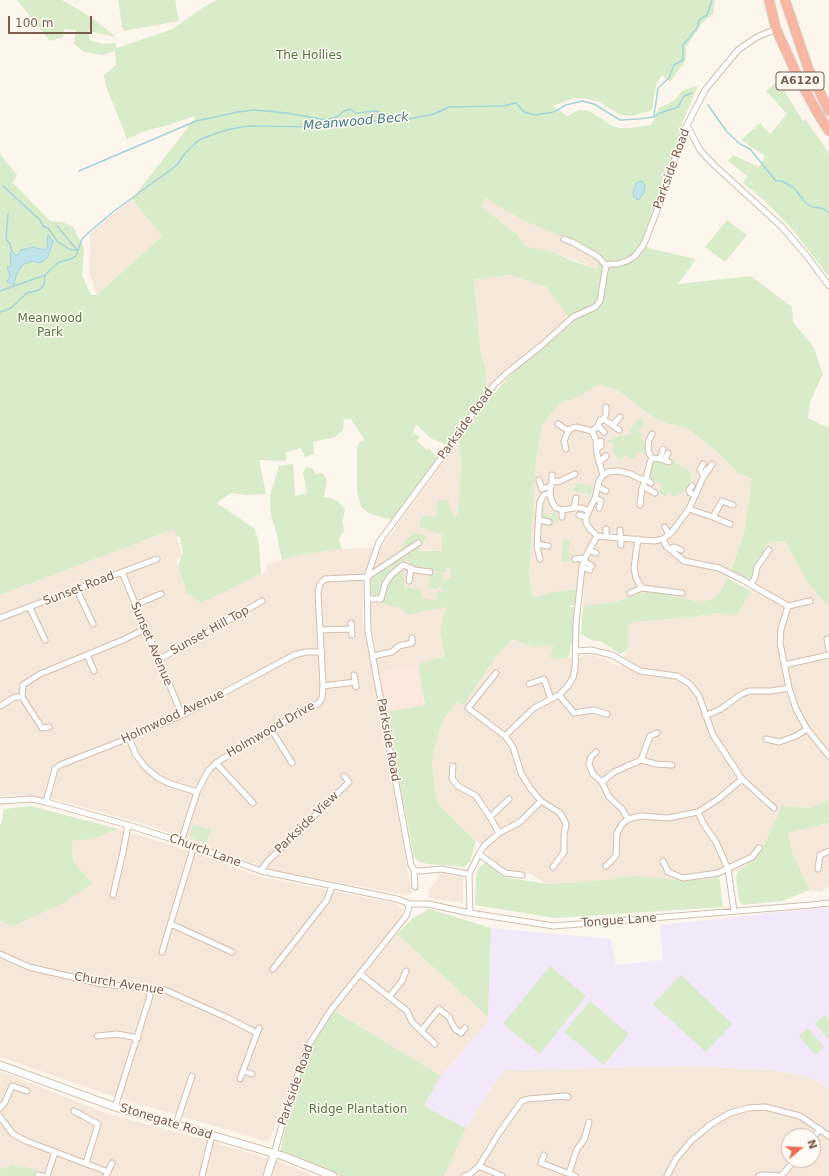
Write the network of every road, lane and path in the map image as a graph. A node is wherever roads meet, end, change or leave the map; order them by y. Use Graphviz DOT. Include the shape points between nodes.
graph roads {
  1 [pos="768,0"];
  2 [pos="785,0"];
  3 [pos="776,28"];
  4 [pos="829,111"];
  5 [pos="688,125"];
  6 [pos="829,131"];
  7 [pos="564,239"];
  8 [pos="606,265"];
  9 [pos="829,286"];
  10 [pos="606,407"];
  11 [pos="620,417"];
  12 [pos="599,420"];
  13 [pos="564,423"];
  14 [pos="558,424"];
  15 [pos="613,425"];
  16 [pos="598,426"];
  17 [pos="570,430"];
  18 [pos="619,430"];
  19 [pos="592,431"];
  20 [pos="604,432"];
  21 [pos="652,434"];
  22 [pos="601,441"];
  23 [pos="566,449"];
  24 [pos="597,449"];
  25 [pos="663,449"];
  26 [pos="668,453"];
  27 [pos="606,456"];
  28 [pos="652,458"];
  29 [pos="664,460"];
  30 [pos="599,462"];
  31 [pos="703,464"];
  32 [pos="712,464"];
  33 [pos="705,473"];
  34 [pos="575,474"];
  35 [pos="552,475"];
  36 [pos="603,475"];
  37 [pos="646,479"];
  38 [pos="540,480"];
  39 [pos="651,483"];
  40 [pos="551,484"];
  41 [pos="643,486"];
  42 [pos="692,486"];
  43 [pos="598,487"];
  44 [pos="606,491"];
  45 [pos="550,493"];
  46 [pos="654,493"];
  47 [pos="696,495"];
  48 [pos="576,498"];
  49 [pos="595,498"];
  50 [pos="640,505"];
  51 [pos="733,505"];
  52 [pos="574,508"];
  53 [pos="599,508"];
  54 [pos="689,509"];
  55 [pos="562,510"];
  56 [pos="589,511"];
  57 [pos="579,515"];
  58 [pos="562,517"];
  59 [pos="586,517"];
  60 [pos="713,517"];
  61 [pos="539,520"];
  62 [pos="549,522"];
  63 [pos="730,524"];
  64 [pos="665,527"];
  65 [pos="606,529"];
  66 [pos="620,530"];
  67 [pos="669,535"];
  68 [pos="598,536"];
  69 [pos="606,537"];
  70 [pos="622,538"];
  71 [pos="638,539"];
  72 [pos="663,539"];
  73 [pos="418,543"];
  74 [pos="537,544"];
  75 [pos="621,545"];
  76 [pos="548,546"];
  77 [pos="670,549"];
  78 [pos="589,550"];
  79 [pos="681,550"];
  80 [pos="769,550"];
  81 [pos="596,553"];
  82 [pos="157,559"];
  83 [pos="540,559"];
  84 [pos="575,559"];
  85 [pos="585,559"];
  86 [pos="582,567"];
  87 [pos="410,568"];
  88 [pos="122,572"];
  89 [pos="430,572"];
  90 [pos="367,577"];
  91 [pos="409,581"];
  92 [pos="751,585"];
  93 [pos="642,588"];
  94 [pos="77,590"];
  95 [pos="630,593"];
  96 [pos="682,593"];
  97 [pos="161,594"];
  98 [pos="367,599"];
  99 [pos="810,601"];
  100 [pos="262,602"];
  101 [pos="135,605"];
  102 [pos="788,606"];
  103 [pos="30,608"];
  104 [pos="0,618"];
  105 [pos="351,623"];
  106 [pos="93,624"];
  107 [pos="145,629"];
  108 [pos="321,630"];
  109 [pos="412,638"];
  110 [pos="827,639"];
  111 [pos="45,640"];
  112 [pos="829,650"];
  113 [pos="576,651"];
  114 [pos="322,652"];
  115 [pos="87,655"];
  116 [pos="373,656"];
  117 [pos="829,656"];
  118 [pos="158,660"];
  119 [pos="784,665"];
  120 [pos="94,671"];
  121 [pos="496,673"];
  122 [pos="354,675"];
  123 [pos="529,684"];
  124 [pos="323,686"];
  125 [pos="789,688"];
  126 [pos="559,694"];
  127 [pos="22,697"];
  128 [pos="551,699"];
  129 [pos="0,706"];
  130 [pos="607,714"];
  131 [pos="182,715"];
  132 [pos="705,716"];
  133 [pos="49,727"];
  134 [pos="271,729"];
  135 [pos="807,729"];
  136 [pos="657,733"];
  137 [pos="505,736"];
  138 [pos="129,738"];
  139 [pos="766,739"];
  140 [pos="596,752"];
  141 [pos="829,756"];
  142 [pos="641,760"];
  143 [pos="216,763"];
  144 [pos="292,763"];
  145 [pos="672,764"];
  146 [pos="453,766"];
  147 [pos="344,776"];
  148 [pos="742,779"];
  149 [pos="602,782"];
  150 [pos="197,792"];
  151 [pos="509,799"];
  152 [pos="0,801"];
  153 [pos="542,801"];
  154 [pos="46,802"];
  155 [pos="253,803"];
  156 [pos="774,808"];
  157 [pos="698,812"];
  158 [pos="490,817"];
  159 [pos="628,819"];
  160 [pos="128,825"];
  161 [pos="499,833"];
  162 [pos="181,842"];
  163 [pos="194,846"];
  164 [pos="759,848"];
  165 [pos="829,851"];
  166 [pos="479,854"];
  167 [pos="663,861"];
  168 [pos="606,866"];
  169 [pos="553,867"];
  170 [pos="728,869"];
  171 [pos="818,869"];
  172 [pos="414,870"];
  173 [pos="261,871"];
  174 [pos="469,874"];
  175 [pos="522,874"];
  176 [pos="332,886"];
  177 [pos="415,887"];
  178 [pos="113,895"];
  179 [pos="829,903"];
  180 [pos="410,904"];
  181 [pos="734,911"];
  182 [pos="470,913"];
  183 [pos="171,924"];
  184 [pos="162,952"];
  185 [pos="232,952"];
  186 [pos="0,954"];
  187 [pos="273,970"];
  188 [pos="406,971"];
  189 [pos="360,974"];
  190 [pos="149,991"];
  191 [pos="389,997"];
  192 [pos="465,1028"];
  193 [pos="421,1031"];
  194 [pos="97,1036"];
  195 [pos="138,1038"];
  196 [pos="435,1044"];
  197 [pos="0,1065"];
  198 [pos="242,1071"];
  199 [pos="252,1074"];
  200 [pos="192,1076"];
  201 [pos="240,1079"];
  202 [pos="27,1091"];
  203 [pos="568,1097"];
  204 [pos="115,1106"];
  205 [pos="0,1108"];
  206 [pos="74,1112"];
  207 [pos="0,1117"];
  208 [pos="589,1122"];
  209 [pos="176,1124"];
  210 [pos="817,1128"];
  211 [pos="212,1135"];
  212 [pos="55,1152"];
  213 [pos="274,1154"];
  214 [pos="544,1155"];
  215 [pos="86,1163"];
  216 [pos="112,1163"];
  217 [pos="478,1166"];
  218 [pos="788,1168"];
  219 [pos="569,1173"];
  220 [pos="107,1174"];
  221 [pos="47,1176"];
  222 [pos="202,1176"];
  223 [pos="266,1176"];
  224 [pos="333,1176"];
  225 [pos="464,1176"];
  226 [pos="502,1176"];
  227 [pos="575,1176"];
  228 [pos="667,1176"];
  229 [pos="759,1176"];
  230 [pos="781,1176"];
  1 -- 3 [label="highway, A6120"];
  2 -- 4 [label="highway, A6120" via="808,68"];
  3 -- 5 [label="street, Parkside Road" via="756,37 738,50 705,90"];
  3 -- 6 [label="highway, A6120" via="797,75"];
  5 -- 8 [label="street, Parkside Road" via="644,244 635,256 627,261"];
  5 -- 9 [label="street" via="700,150 782,227"];
  7 -- 8 [label="street" via="597,256"];
  8 -- 90 [label="street, Parkside Road" via="600,301 595,307 573,317 494,386 379,542"];
  10 -- 12 [label="street" via="606,414"];
  11 -- 15 [label="street"];
  12 -- 15 [label="street" via="606,420"];
  12 -- 16 [label="street"];
  13 -- 17 [label="street"];
  14 -- 17 [label="street"];
  15 -- 18 [label="street"];
  16 -- 19 [label="street"];
  16 -- 20 [label="street"];
  17 -- 19 [label="street" via="576,427"];
  17 -- 23 [label="street" via="564,441"];
  19 -- 24 [label="street"];
  21 -- 28 [label="street" via="646,440"];
  22 -- 24 [label="street" via="601,446"];
  24 -- 30 [label="street"];
  25 -- 29 [label="street"];
  26 -- 29 [label="street"];
  27 -- 30 [label="street"];
  28 -- 29 [label="street"];
  28 -- 37 [label="street"];
  30 -- 36 [label="street"];
  31 -- 33 [label="street" via="700,470"];
  32 -- 33 [label="street"];
  33 -- 47 [label="street"];
  34 -- 40 [label="street" via="565,475 560,481"];
  35 -- 40 [label="street"];
  36 -- 37 [label="street" via="621,469 640,479"];
  36 -- 43 [label="street"];
  37 -- 39 [label="street"];
  37 -- 41 [label="street"];
  38 -- 40 [label="street" via="542,489"];
  40 -- 45 [label="street"];
  41 -- 46 [label="street"];
  41 -- 50 [label="street"];
  42 -- 47 [label="street" via="689,490"];
  43 -- 44 [label="street"];
  43 -- 49 [label="street"];
  45 -- 55 [label="street" via="556,508"];
  45 -- 61 [label="street" via="544,495 540,502"];
  47 -- 54 [label="street"];
  48 -- 52 [label="street"];
  49 -- 53 [label="street" via="601,501"];
  49 -- 56 [label="street"];
  51 -- 60 [label="street" via="722,501"];
  52 -- 55 [label="street"];
  52 -- 56 [label="street"];
  54 -- 60 [label="street"];
  54 -- 67 [label="street"];
  55 -- 58 [label="street"];
  56 -- 59 [label="street"];
  57 -- 59 [label="street"];
  59 -- 68 [label="street" via="586,523"];
  60 -- 63 [label="street"];
  61 -- 62 [label="street"];
  61 -- 74 [label="street"];
  64 -- 67 [label="street"];
  65 -- 69 [label="street"];
  66 -- 70 [label="street"];
  67 -- 72 [label="street"];
  68 -- 69 [label="street"];
  68 -- 78 [label="street"];
  69 -- 70 [label="street"];
  70 -- 71 [label="street"];
  70 -- 75 [label="street"];
  71 -- 72 [label="street"];
  71 -- 93 [label="street" via="634,568"];
  72 -- 77 [label="street"];
  73 -- 90 [label="street"];
  74 -- 76 [label="street"];
  74 -- 83 [label="street"];
  77 -- 79 [label="street" via="674,547"];
  77 -- 92 [label="street" via="684,561 719,568"];
  78 -- 81 [label="street"];
  78 -- 85 [label="street"];
  80 -- 92 [label="street" via="757,567"];
  82 -- 88 [label="street, Sunset Road"];
  84 -- 85 [label="street"];
  85 -- 86 [label="street"];
  85 -- 86 [label="street" via="591,568"];
  86 -- 113 [label="street"];
  87 -- 89 [label="street"];
  87 -- 91 [label="street"];
  87 -- 98 [label="street" via="403,565 391,575 385,584 382,599"];
  88 -- 94 [label="street, Sunset Road"];
  88 -- 101 [label="street, Sunset Avenue"];
  90 -- 98 [label="street, Parkside Road"];
  90 -- 108 [label="street, Holmwood Drive" via="325,579 320,584 318,592"];
  92 -- 102 [label="street"];
  93 -- 95 [label="street"];
  93 -- 96 [label="street"];
  94 -- 103 [label="street, Sunset Road"];
  94 -- 106 [label="street"];
  97 -- 101 [label="street"];
  98 -- 116 [label="street, Parkside Road" via="368,631"];
  99 -- 102 [label="street"];
  100 -- 118 [label="street, Sunset Hill Top"];
  101 -- 107 [label="street, Sunset Avenue"];
  102 -- 119 [label="street" via="780,642"];
  103 -- 104 [label="street, Sunset Road"];
  103 -- 111 [label="street"];
  105 -- 108 [label="street" via="352,632"];
  107 -- 115 [label="street"];
  107 -- 118 [label="street, Sunset Avenue"];
  108 -- 114 [label="street, Holmwood Drive"];
  109 -- 116 [label="street" via="412,644"];
  110 -- 112 [label="street"];
  113 -- 126 [label="street" via="573,678"];
  113 -- 132 [label="street" via="591,650 612,655 640,671 677,676 690,684 699,696"];
  114 -- 124 [label="street, Holmwood Drive"];
  114 -- 131 [label="street, Holmwood Avenue" via="294,655"];
  115 -- 120 [label="street"];
  115 -- 127 [label="street" via="40,674 24,685"];
  116 -- 172 [label="street, Parkside Road" via="409,859"];
  117 -- 119 [label="street"];
  118 -- 131 [label="street, Sunset Avenue"];
  119 -- 125 [label="street"];
  121 -- 137 [label="street" via="468,708"];
  122 -- 124 [label="street" via="355,684"];
  123 -- 128 [label="street" via="544,679"];
  124 -- 134 [label="street, Holmwood Drive" via="319,703"];
  125 -- 132 [label="street" via="749,691"];
  125 -- 135 [label="street" via="796,709"];
  126 -- 128 [label="street"];
  126 -- 130 [label="street" via="574,713 593,710"];
  127 -- 129 [label="street" via="15,697"];
  127 -- 133 [label="street" via="42,728"];
  128 -- 137 [label="street" via="534,708"];
  131 -- 138 [label="street, Holmwood Avenue"];
  132 -- 148 [label="street" via="713,735"];
  134 -- 143 [label="street, Holmwood Drive"];
  134 -- 144 [label="street"];
  135 -- 139 [label="street" via="779,742"];
  135 -- 141 [label="street"];
  136 -- 142 [label="street" via="650,736"];
  137 -- 153 [label="street" via="514,748 521,773"];
  138 -- 150 [label="street" via="136,755 157,777"];
  138 -- 154 [label="street, Holmwood Avenue" via="60,765 55,769"];
  140 -- 149 [label="street" via="589,764 593,774"];
  142 -- 145 [label="street" via="656,764"];
  142 -- 149 [label="street" via="614,772"];
  143 -- 150 [label="street, Holmwood Drive" via="208,771"];
  143 -- 155 [label="street"];
  146 -- 158 [label="street" via="452,779 458,786 476,796"];
  147 -- 173 [label="street, Parkside View" via="349,782 267,862"];
  148 -- 156 [label="street"];
  148 -- 157 [label="street"];
  149 -- 159 [label="street" via="609,797"];
  150 -- 162 [label="street, Holmwood Drive"];
  151 -- 158 [label="street"];
  152 -- 154 [label="street, Church Lane" via="32,799"];
  153 -- 161 [label="street" via="520,822"];
  153 -- 169 [label="street" via="560,813 566,824 564,852"];
  154 -- 160 [label="street, Church Lane"];
  157 -- 159 [label="street" via="668,818 641,816"];
  157 -- 170 [label="street"];
  158 -- 161 [label="street"];
  159 -- 168 [label="street" via="617,833 616,856"];
  160 -- 162 [label="street, Church Lane"];
  160 -- 178 [label="street"];
  161 -- 166 [label="street"];
  162 -- 163 [label="street, Church Lane"];
  163 -- 173 [label="street, Church Lane"];
  163 -- 183 [label="street"];
  164 -- 170 [label="street" via="752,857"];
  165 -- 171 [label="street" via="820,855"];
  166 -- 174 [label="street"];
  166 -- 175 [label="street" via="505,873"];
  167 -- 170 [label="street" via="668,872 683,878"];
  170 -- 181 [label="street"];
  172 -- 174 [label="street" via="420,872 441,869"];
  172 -- 177 [label="street, Parkside Road"];
  173 -- 176 [label="street, Church Lane"];
  174 -- 182 [label="street"];
  176 -- 180 [label="street, Church Lane"];
  176 -- 187 [label="street" via="326,900"];
  179 -- 181 [label="street, Tongue Lane"];
  180 -- 182 [label="street, Tongue Lane" via="428,904"];
  180 -- 189 [label="street, Parkside Road" via="406,916"];
  181 -- 182 [label="street, Tongue Lane" via="554,926"];
  183 -- 184 [label="street"];
  183 -- 185 [label="street"];
  186 -- 190 [label="street, Church Avenue" via="29,967 102,984 148,988"];
  188 -- 191 [label="street" via="402,981"];
  189 -- 191 [label="street"];
  189 -- 213 [label="street, Parkside Road" via="331,1010 308,1046 288,1100"];
  190 -- 195 [label="street" via="150,996"];
  190 -- 198 [label="street, Church Avenue" via="165,990 258,1030"];
  191 -- 193 [label="street" via="407,1011 412,1022"];
  192 -- 193 [label="street" via="461,1034 439,1008"];
  193 -- 196 [label="street"];
  194 -- 195 [label="street" via="117,1034"];
  195 -- 204 [label="street"];
  197 -- 204 [label="main road, Stonegate Road"];
  198 -- 199 [label="street"];
  198 -- 201 [label="street"];
  200 -- 209 [label="street"];
  202 -- 205 [label="street" via="12,1086"];
  203 -- 217 [label="street" via="522,1101"];
  204 -- 209 [label="main road, Stonegate Road"];
  206 -- 215 [label="street" via="98,1124"];
  207 -- 212 [label="street" via="13,1134"];
  208 -- 219 [label="street"];
  209 -- 211 [label="main road, Stonegate Road"];
  210 -- 228 [label="street" via="800,1116 765,1107 730,1113 691,1141 676,1159"];
  211 -- 213 [label="main road, Stonegate Road"];
  211 -- 222 [label="street"];
  212 -- 215 [label="street"];
  212 -- 221 [label="street"];
  213 -- 223 [label="main road"];
  213 -- 224 [label="main road, Stonegate Road"];
  214 -- 219 [label="street" via="541,1162"];
  215 -- 220 [label="street"];
  216 -- 220 [label="street"];
  217 -- 225 [label="street"];
  217 -- 226 [label="street"];
  218 -- 230 [label="street"];
  219 -- 227 [label="street"];
  229 -- 230 [label="street"];
}
